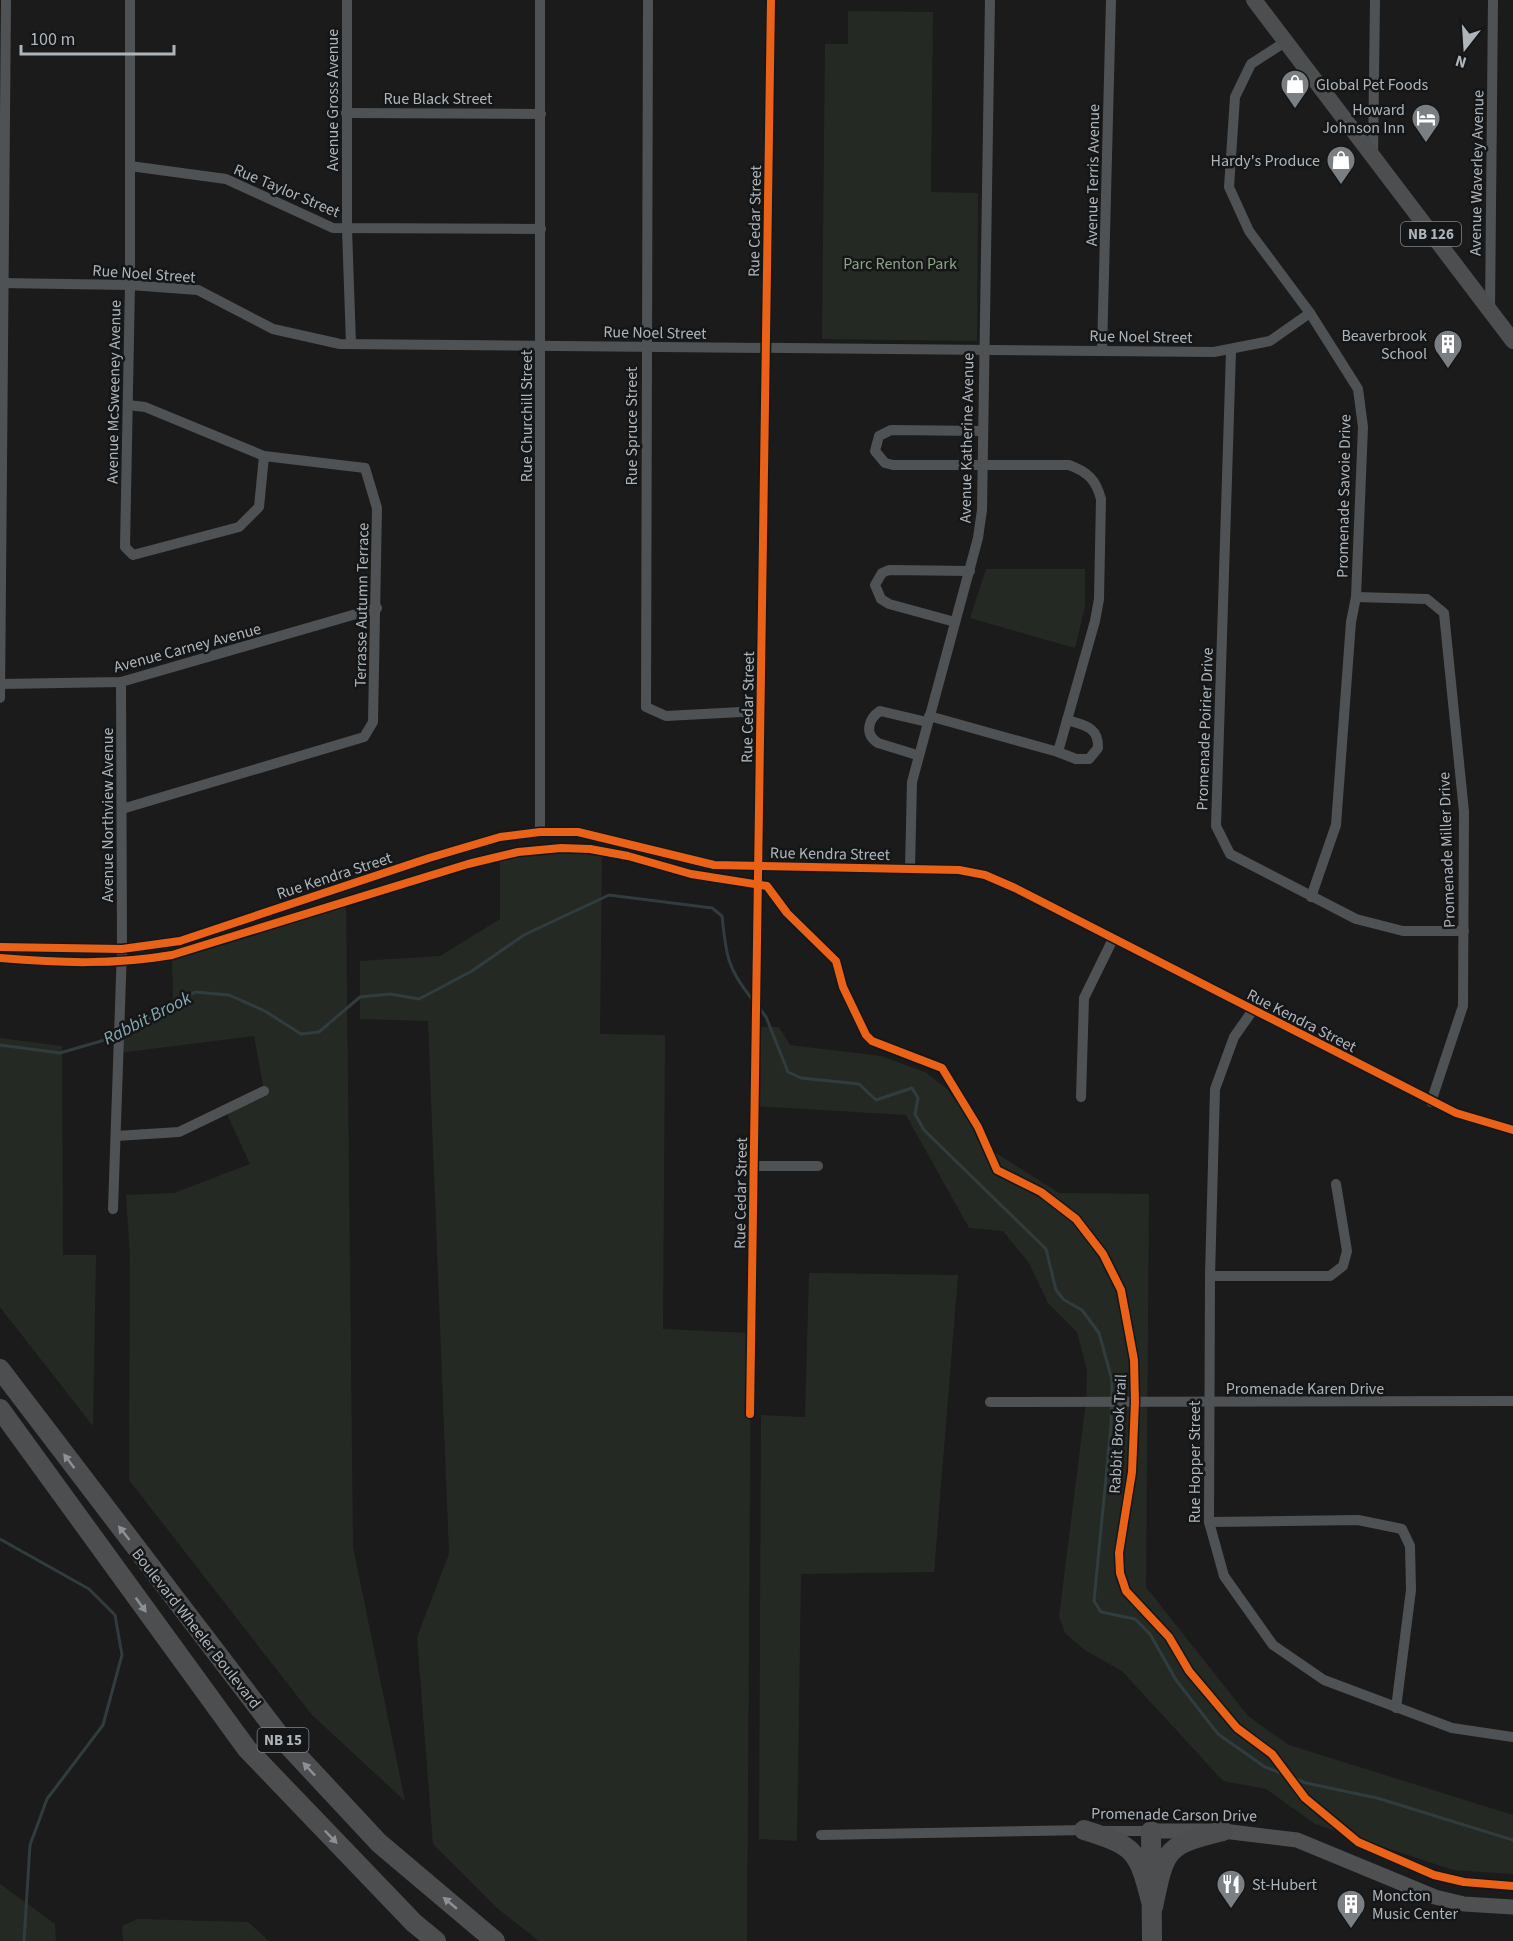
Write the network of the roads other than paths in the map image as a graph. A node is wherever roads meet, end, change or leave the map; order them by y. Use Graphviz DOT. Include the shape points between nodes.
graph roads {
  1 [pos="6,0"];
  2 [pos="130,0"];
  3 [pos="347,0"];
  4 [pos="540,0"];
  5 [pos="648,0"];
  6 [pos="771,0"];
  7 [pos="990,0"];
  8 [pos="1111,0"];
  9 [pos="1254,0"];
  10 [pos="1375,0"];
  11 [pos="1493,0"];
  12 [pos="1285,42"];
  13 [pos="346,113"];
  14 [pos="536,113"];
  15 [pos="1373,157"];
  16 [pos="130,166"];
  17 [pos="347,229"];
  18 [pos="541,229"];
  19 [pos="1,283"];
  20 [pos="130,285"];
  21 [pos="1490,311"];
  22 [pos="1310,313"];
  23 [pos="1513,341"];
  24 [pos="351,344"];
  25 [pos="541,345"];
  26 [pos="646,347"];
  27 [pos="765,349"];
  28 [pos="984,350"];
  29 [pos="1102,351"];
  30 [pos="1231,351"];
  31 [pos="128,405"];
  32 [pos="982,431"];
  33 [pos="264,456"];
  34 [pos="982,465"];
  35 [pos="970,571"];
  36 [pos="1356,597"];
  37 [pos="376,608"];
  38 [pos="955,622"];
  39 [pos="122,682"];
  40 [pos="0,684"];
  41 [pos="0,698"];
  42 [pos="760,711"];
  43 [pos="928,719"];
  44 [pos="1067,720"];
  45 [pos="1058,752"];
  46 [pos="917,755"];
  47 [pos="122,809"];
  48 [pos="540,832"];
  49 [pos="758,866"];
  50 [pos="910,868"];
  51 [pos="1311,897"];
  52 [pos="1464,931"];
  53 [pos="1113,939"];
  54 [pos="0,947"];
  55 [pos="122,949"];
  56 [pos="1252,1010"];
  57 [pos="264,1091"];
  58 [pos="1081,1097"];
  59 [pos="1431,1102"];
  60 [pos="1513,1130"];
  61 [pos="116,1136"];
  62 [pos="754,1166"];
  63 [pos="818,1166"];
  64 [pos="1336,1184"];
  65 [pos="113,1209"];
  66 [pos="1210,1276"];
  67 [pos="0,1369"];
  68 [pos="1513,1401"];
  69 [pos="990,1402"];
  70 [pos="1209,1403"];
  71 [pos="0,1409"];
  72 [pos="750,1414"];
  73 [pos="1209,1522"];
  74 [pos="1396,1708"];
  75 [pos="1513,1737"];
  76 [pos="1084,1830"];
  77 [pos="1151,1831"];
  78 [pos="1223,1831"];
  79 [pos="821,1834"];
  80 [pos="1153,1907"];
  81 [pos="1511,1907"];
  82 [pos="436,1941"];
  83 [pos="495,1941"];
  84 [pos="1152,1941"];
  1 -- 19 [label="street"];
  2 -- 16 [label="street, Avenue McSweeney Avenue"];
  3 -- 13 [label="street, Avenue Gross Avenue"];
  4 -- 14 [label="street, Rue Churchill Street"];
  5 -- 26 [label="street, Rue Spruce Street"];
  6 -- 27 [label="street, Rue Cedar Street"];
  7 -- 28 [label="street, Avenue Katherine Avenue"];
  8 -- 29 [label="street, Avenue Terris Avenue"];
  9 -- 12 [label="main road, NB 126"];
  10 -- 15 [label="street"];
  11 -- 21 [label="street, Avenue Waverley Avenue"];
  12 -- 15 [label="main road, NB 126"];
  12 -- 22 [label="street, Promenade Savoie Drive" via="1251,64 1236,97 1229,187 1249,231"];
  13 -- 14 [label="street, Rue Black Street"];
  13 -- 17 [label="street, Avenue Gross Avenue"];
  14 -- 18 [label="street, Rue Churchill Street"];
  15 -- 21 [label="main road, NB 126"];
  16 -- 17 [label="street, Rue Taylor Street" via="226,179 333,228"];
  16 -- 20 [label="street, Avenue McSweeney Avenue"];
  17 -- 18 [label="street, Rue Taylor Street"];
  17 -- 24 [label="street, Avenue Gross Avenue"];
  18 -- 25 [label="street, Rue Churchill Street"];
  19 -- 20 [label="street, Rue Noel Street"];
  19 -- 40 [label="street"];
  20 -- 24 [label="street, Rue Noel Street" via="198,290 273,329"];
  20 -- 31 [label="street, Avenue McSweeney Avenue"];
  21 -- 23 [label="main road, NB 126"];
  22 -- 30 [label="street, Rue Noel Street" via="1270,341"];
  22 -- 36 [label="street, Promenade Savoie Drive" via="1358,390 1363,427"];
  24 -- 25 [label="street, Rue Noel Street"];
  25 -- 26 [label="street, Rue Noel Street"];
  25 -- 48 [label="street, Rue Churchill Street"];
  26 -- 27 [label="street, Rue Noel Street"];
  26 -- 42 [label="street, Rue Spruce Street" via="646,707 666,716"];
  27 -- 28 [label="street, Rue Noel Street"];
  27 -- 42 [label="street, Rue Cedar Street"];
  28 -- 29 [label="street, Rue Noel Street"];
  28 -- 32 [label="street, Avenue Katherine Avenue"];
  29 -- 30 [label="street, Rue Noel Street"];
  30 -- 51 [label="street, Promenade Poirier Drive" via="1216,826 1230,854"];
  31 -- 33 [label="street, Terrasse Autumn Terrace" via="145,407"];
  31 -- 33 [label="street, Avenue McSweeney Avenue" via="125,547 133,555 239,526 259,507"];
  32 -- 34 [label="street, Avenue Katherine Avenue"];
  32 -- 34 [label="street" via="891,430 879,436 875,451 885,463 893,465"];
  33 -- 37 [label="street, Terrasse Autumn Terrace" via="365,468 378,508"];
  34 -- 35 [label="street, Avenue Katherine Avenue" via="982,510"];
  34 -- 44 [label="street" via="1069,465 1084,471 1097,484 1101,499 1099,599"];
  35 -- 38 [label="street, Avenue Katherine Avenue"];
  35 -- 38 [label="street" via="889,570 874,585 881,599 889,604"];
  36 -- 51 [label="street, Promenade Savoie Drive" via="1336,825"];
  36 -- 52 [label="street, Promenade Miller Drive" via="1427,599 1444,613 1464,812"];
  37 -- 39 [label="street, Avenue Carney Avenue"];
  37 -- 47 [label="street, Terrasse Autumn Terrace" via="373,722 364,737"];
  38 -- 43 [label="street, Avenue Katherine Avenue"];
  39 -- 40 [label="street, Avenue Carney Avenue"];
  39 -- 47 [label="street, Avenue Northview Avenue"];
  40 -- 41 [label="street"];
  42 -- 49 [label="street, Rue Cedar Street"];
  43 -- 45 [label="street"];
  43 -- 46 [label="street, Avenue Katherine Avenue"];
  43 -- 46 [label="street" via="885,710 871,720 873,740"];
  44 -- 45 [label="street"];
  44 -- 45 [label="street" via="1092,729 1098,748 1083,760"];
  46 -- 50 [label="street, Avenue Katherine Avenue" via="912,782"];
  47 -- 55 [label="street, Avenue Northview Avenue"];
  48 -- 49 [label="street, Rue Kendra Street" via="578,832 714,865"];
  48 -- 55 [label="street, Rue Kendra Street" via="500,837 429,858 180,941"];
  49 -- 50 [label="street, Rue Kendra Street"];
  49 -- 62 [label="street, Rue Cedar Street"];
  50 -- 53 [label="street, Rue Kendra Street" via="985,875"];
  51 -- 52 [label="street, Promenade Poirier Drive" via="1356,920 1403,931"];
  52 -- 59 [label="street, Promenade Miller Drive" via="1463,1006"];
  53 -- 56 [label="street, Rue Kendra Street"];
  53 -- 58 [label="street" via="1084,998"];
  54 -- 55 [label="street, Rue Kendra Street"];
  55 -- 61 [label="street, Avenue Northview Avenue"];
  56 -- 59 [label="street, Rue Kendra Street"];
  56 -- 66 [label="street, Rue Hopper Street" via="1234,1037 1215,1089"];
  57 -- 61 [label="street" via="179,1132"];
  59 -- 60 [label="street, Rue Kendra Street"];
  61 -- 65 [label="street, Avenue Northview Avenue"];
  62 -- 63 [label="street"];
  62 -- 72 [label="street, Rue Cedar Street"];
  64 -- 66 [label="street" via="1347,1251 1343,1266 1330,1276"];
  66 -- 70 [label="street, Rue Hopper Street"];
  83 -- 67 [label="highway, Boulevard Wheeler Boulevard / NB 15, one-way" via="379,1843 283,1740"];
  68 -- 70 [label="street, Promenade Karen Drive"];
  69 -- 70 [label="street, Promenade Karen Drive"];
  70 -- 73 [label="street, Rue Hopper Street"];
  71 -- 82 [label="highway, Boulevard Wheeler Boulevard / NB 15, one-way" via="247,1749 414,1923"];
  73 -- 74 [label="street, Rue Hopper Street" via="1224,1576 1273,1645 1324,1680"];
  73 -- 74 [label="street" via="1358,1520 1402,1529 1410,1546 1411,1590"];
  74 -- 75 [label="street, Rue Hopper Street" via="1452,1728"];
  76 -- 77 [label="street, Promenade Carson Drive"];
  76 -- 79 [label="street, Promenade Carson Drive"];
  76 -- 80 [label="highway" via="1129,1847 1142,1868"];
  77 -- 78 [label="street, Promenade Carson Drive"];
  77 -- 80 [label="highway"];
  78 -- 80 [label="highway" via="1176,1844 1161,1868"];
  78 -- 81 [label="street, Promenade Carson Drive" via="1297,1840 1435,1897 1464,1904"];
  80 -- 84 [label="highway"];
}
